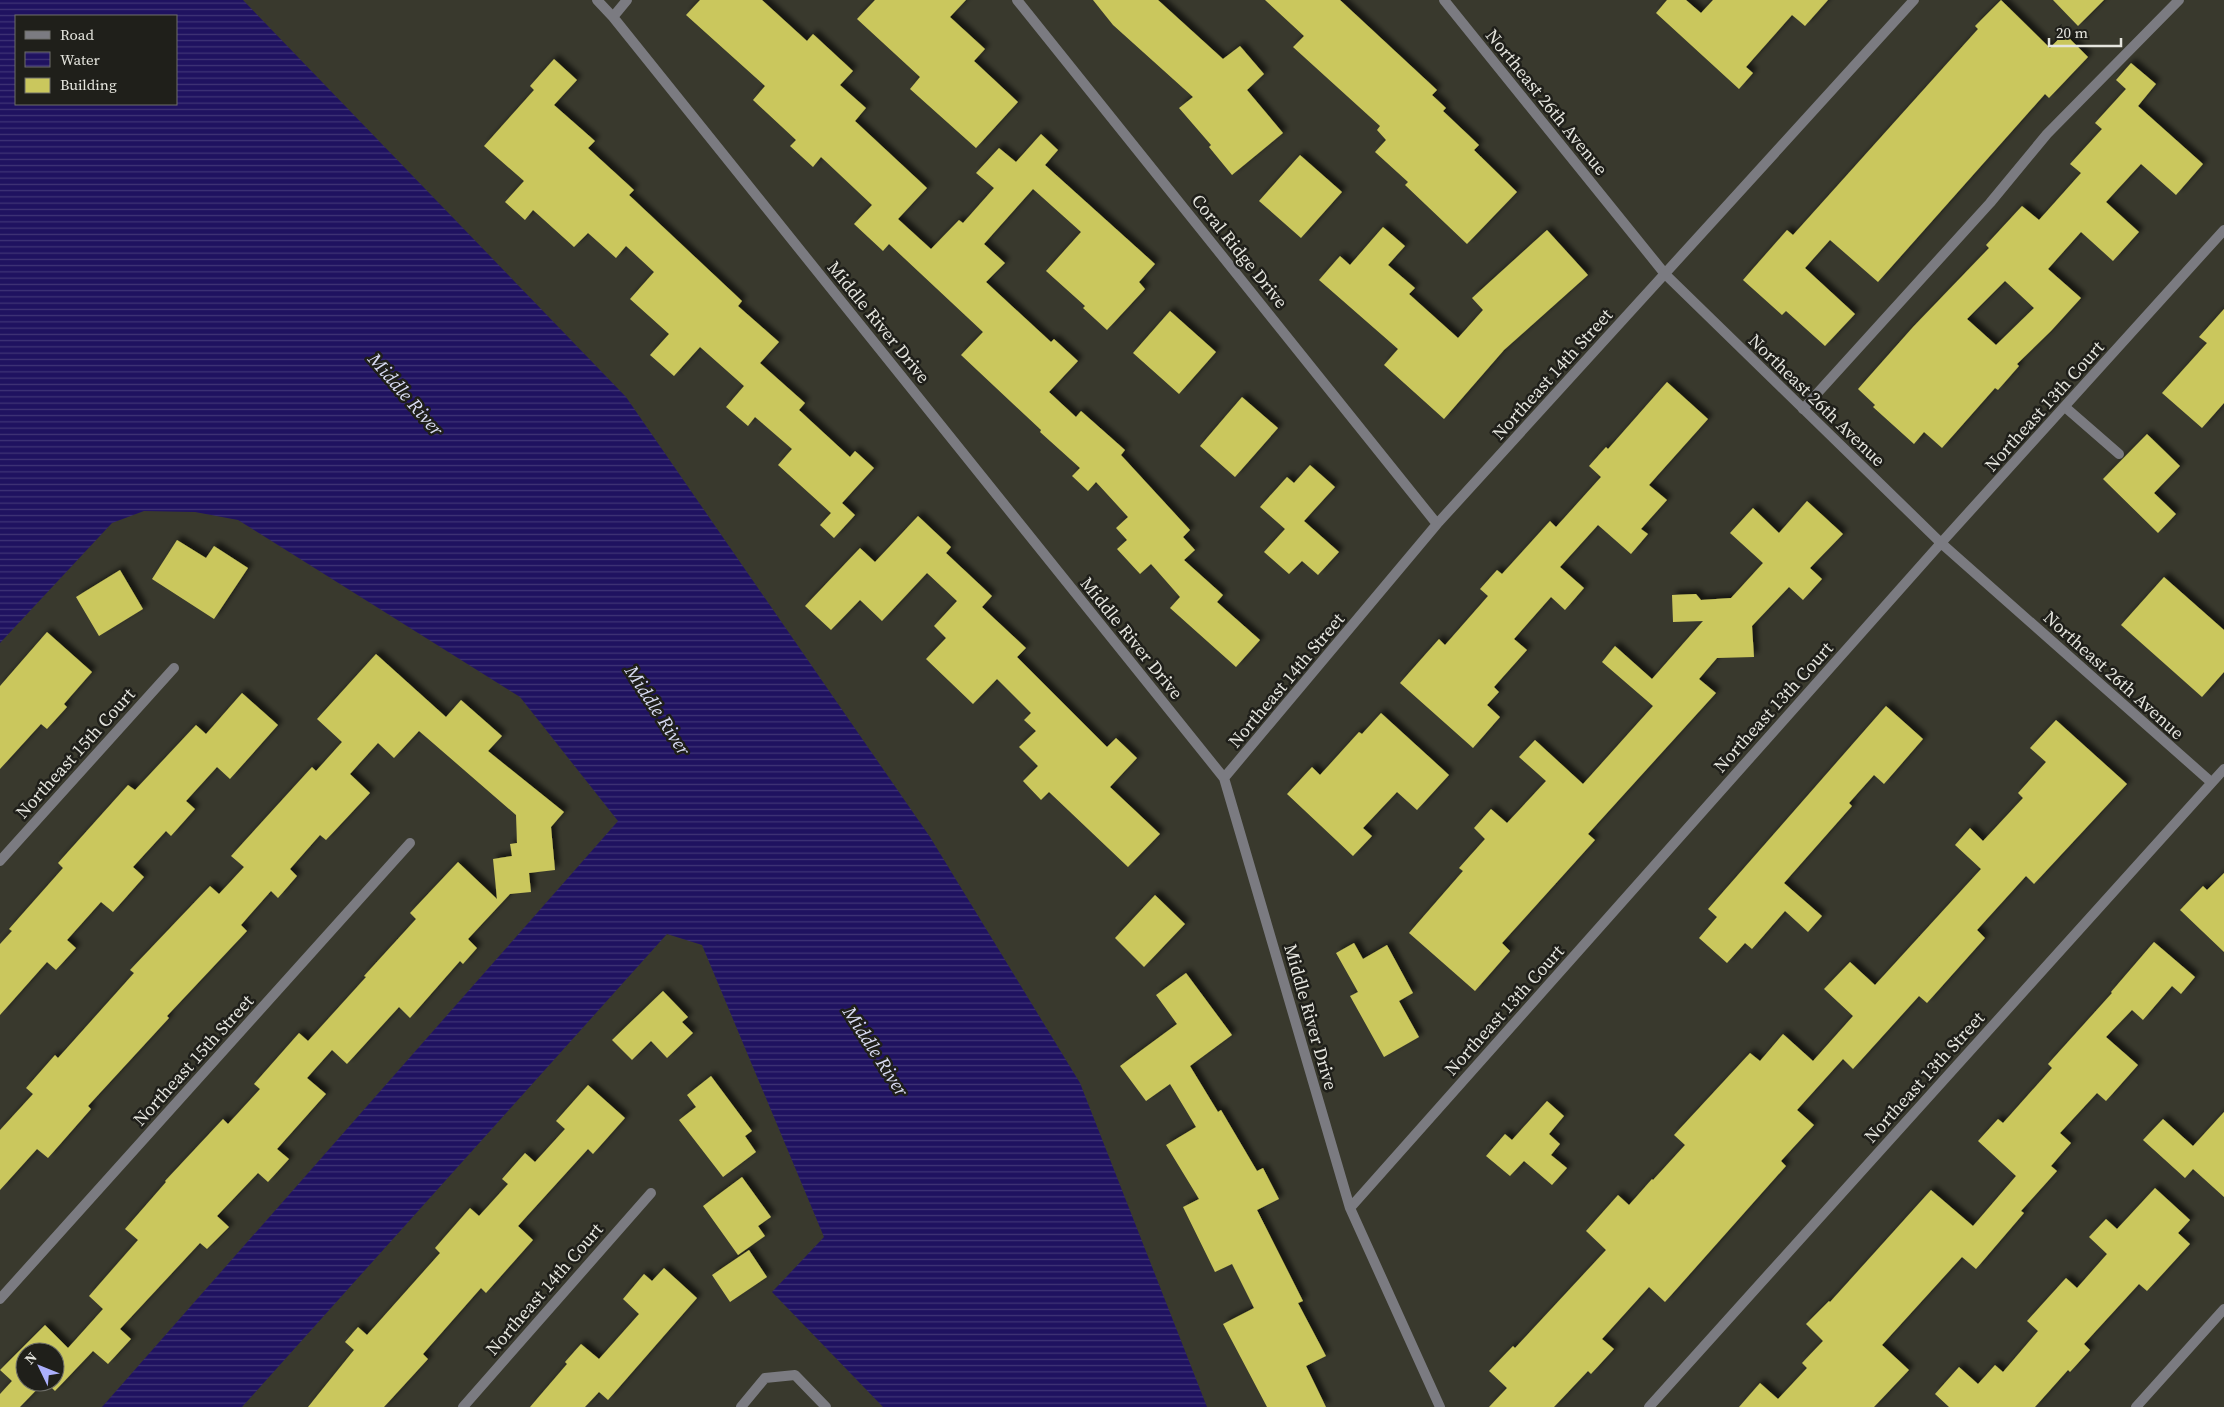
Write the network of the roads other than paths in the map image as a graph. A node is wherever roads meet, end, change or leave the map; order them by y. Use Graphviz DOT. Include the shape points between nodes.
graph roads {
  1 [pos="597,0"];
  2 [pos="627,0"];
  3 [pos="1018,0"];
  4 [pos="1444,0"];
  5 [pos="1914,0"];
  6 [pos="2179,0"];
  7 [pos="613,17"];
  8 [pos="2224,230"];
  9 [pos="1665,274"];
  10 [pos="2065,407"];
  11 [pos="1803,409"];
  12 [pos="2119,454"];
  13 [pos="1437,524"];
  14 [pos="1941,543"];
  15 [pos="174,668"];
  16 [pos="2224,768"];
  17 [pos="1224,778"];
  18 [pos="2211,782"];
  19 [pos="410,843"];
  20 [pos="0,861"];
  21 [pos="651,1193"];
  22 [pos="1350,1208"];
  23 [pos="0,1298"];
  24 [pos="2224,1310"];
  25 [pos="463,1407"];
  26 [pos="741,1407"];
  27 [pos="826,1407"];
  28 [pos="1440,1407"];
  29 [pos="1649,1407"];
  30 [pos="2136,1407"];
  1 -- 7 [label="street, Middle River Drive"];
  2 -- 7 [label="street"];
  3 -- 13 [label="street, Coral Ridge Drive"];
  4 -- 9 [label="street, Northeast 26th Avenue"];
  5 -- 9 [label="street, Northeast 14th Street"];
  6 -- 11 [label="street" via="2047,134 1990,203"];
  7 -- 17 [label="street, Middle River Drive"];
  8 -- 10 [label="street, Northeast 13th Court"];
  9 -- 11 [label="street, Northeast 26th Avenue"];
  9 -- 13 [label="street, Northeast 14th Street"];
  10 -- 12 [label="street"];
  10 -- 14 [label="street, Northeast 13th Court"];
  11 -- 14 [label="street, Northeast 26th Avenue"];
  13 -- 17 [label="street, Northeast 14th Street"];
  14 -- 18 [label="street, Northeast 26th Avenue"];
  14 -- 22 [label="street, Northeast 13th Court"];
  15 -- 20 [label="street, Northeast 15th Court"];
  16 -- 18 [label="street, Northeast 13th Street"];
  17 -- 22 [label="street, Middle River Drive"];
  18 -- 29 [label="street, Northeast 13th Street"];
  19 -- 23 [label="street, Northeast 15th Street"];
  21 -- 25 [label="street, Northeast 14th Court"];
  22 -- 28 [label="street, Middle River Drive"];
  24 -- 30 [label="street"];
  26 -- 27 [label="street" via="765,1378 796,1375"];
}
